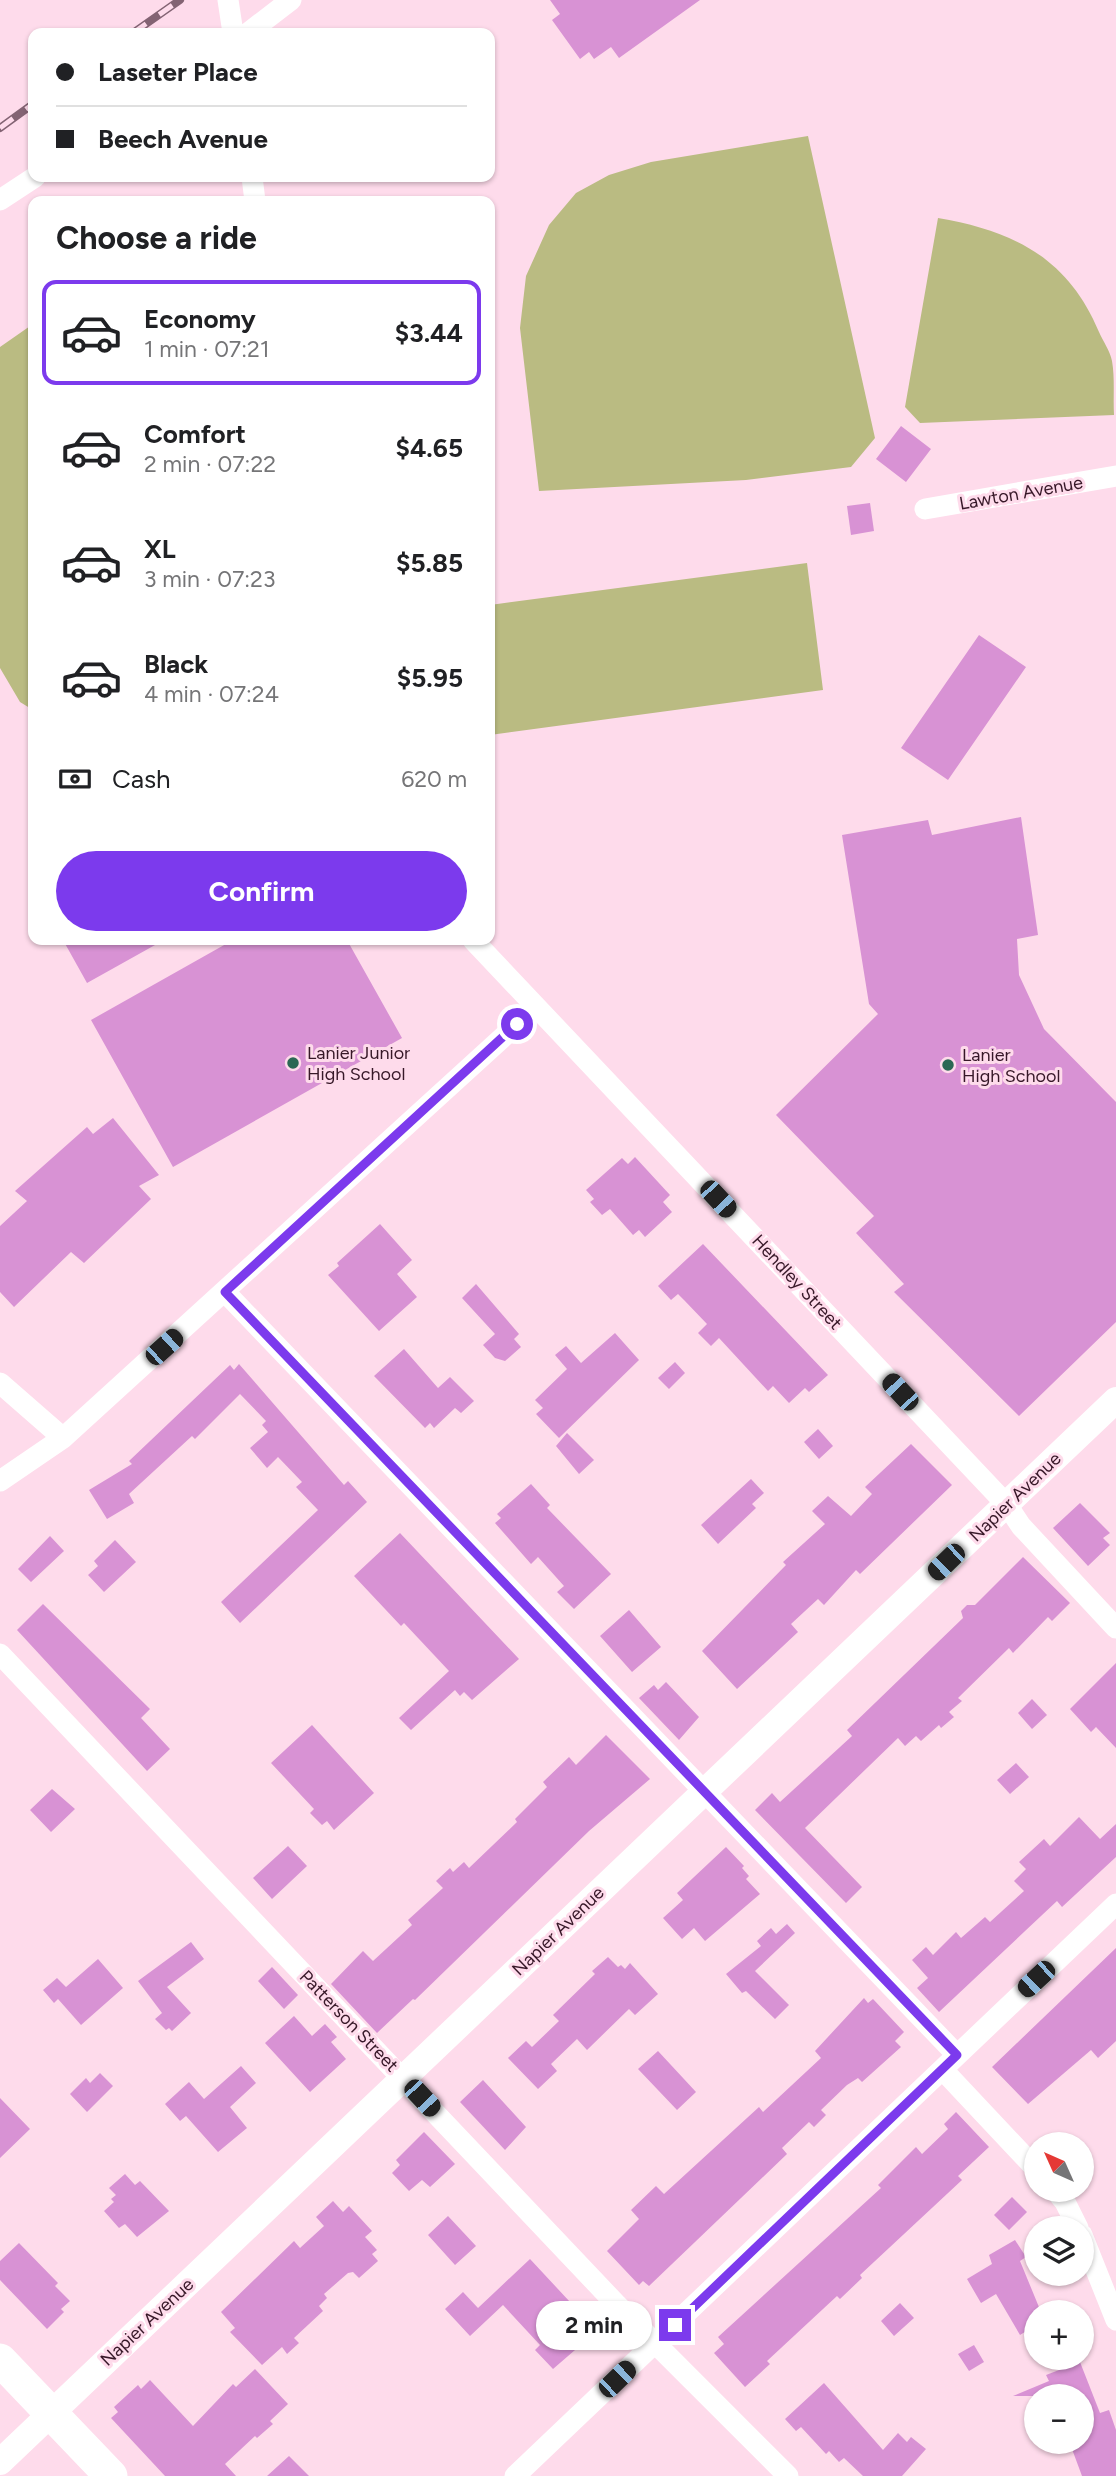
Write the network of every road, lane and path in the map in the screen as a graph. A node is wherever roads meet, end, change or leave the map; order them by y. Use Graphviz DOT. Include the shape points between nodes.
graph roads {
  1 [pos="228,0"];
  2 [pos="291,0"];
  3 [pos="232,28"];
  4 [pos="255,28"];
  5 [pos="28,182"];
  6 [pos="0,200"];
  7 [pos="1116,476"];
  8 [pos="925,509"];
  9 [pos="478,945"];
  10 [pos="536,1007"];
  11 [pos="225,1292"];
  12 [pos="0,1383"];
  13 [pos="1116,1400"];
  14 [pos="63,1438"];
  15 [pos="0,1480"];
  16 [pos="1007,1505"];
  17 [pos="1116,1628"];
  18 [pos="0,1654"];
  19 [pos="704,1792"];
  20 [pos="1116,1904"];
  21 [pos="950,2062"];
  22 [pos="404,2079"];
  23 [pos="1024,2154"];
  24 [pos="1094,2265"];
  25 [pos="1116,2320"];
  26 [pos="656,2343"];
  27 [pos="0,2360"];
  28 [pos="50,2414"];
  29 [pos="0,2462"];
  30 [pos="111,2476"];
  31 [pos="515,2476"];
  32 [pos="788,2476"];
  1 -- 3 [label="street"];
  2 -- 4 [label="street"];
  5 -- 6 [label="street"];
  7 -- 8 [label="street, Lawton Avenue"];
  9 -- 10 [label="street, Hendley Street"];
  10 -- 11 [label="street"];
  10 -- 16 [label="street, Hendley Street"];
  11 -- 14 [label="street"];
  11 -- 19 [label="street"];
  12 -- 14 [label="street"];
  13 -- 16 [label="street, Napier Avenue"];
  14 -- 15 [label="street"];
  16 -- 17 [label="street, Hendley Street"];
  16 -- 19 [label="street, Napier Avenue"];
  18 -- 22 [label="street, Patterson Street"];
  19 -- 21 [label="street"];
  19 -- 22 [label="street, Napier Avenue"];
  20 -- 21 [label="street"];
  21 -- 23 [label="street"];
  21 -- 26 [label="street"];
  22 -- 26 [label="street, Patterson Street"];
  22 -- 28 [label="street, Napier Avenue"];
  24 -- 25 [label="street"];
  26 -- 31 [label="street"];
  26 -- 32 [label="street, Patterson Street"];
  27 -- 28 [label="main road"];
  28 -- 29 [label="street, Napier Avenue"];
  28 -- 30 [label="main road"];
}
